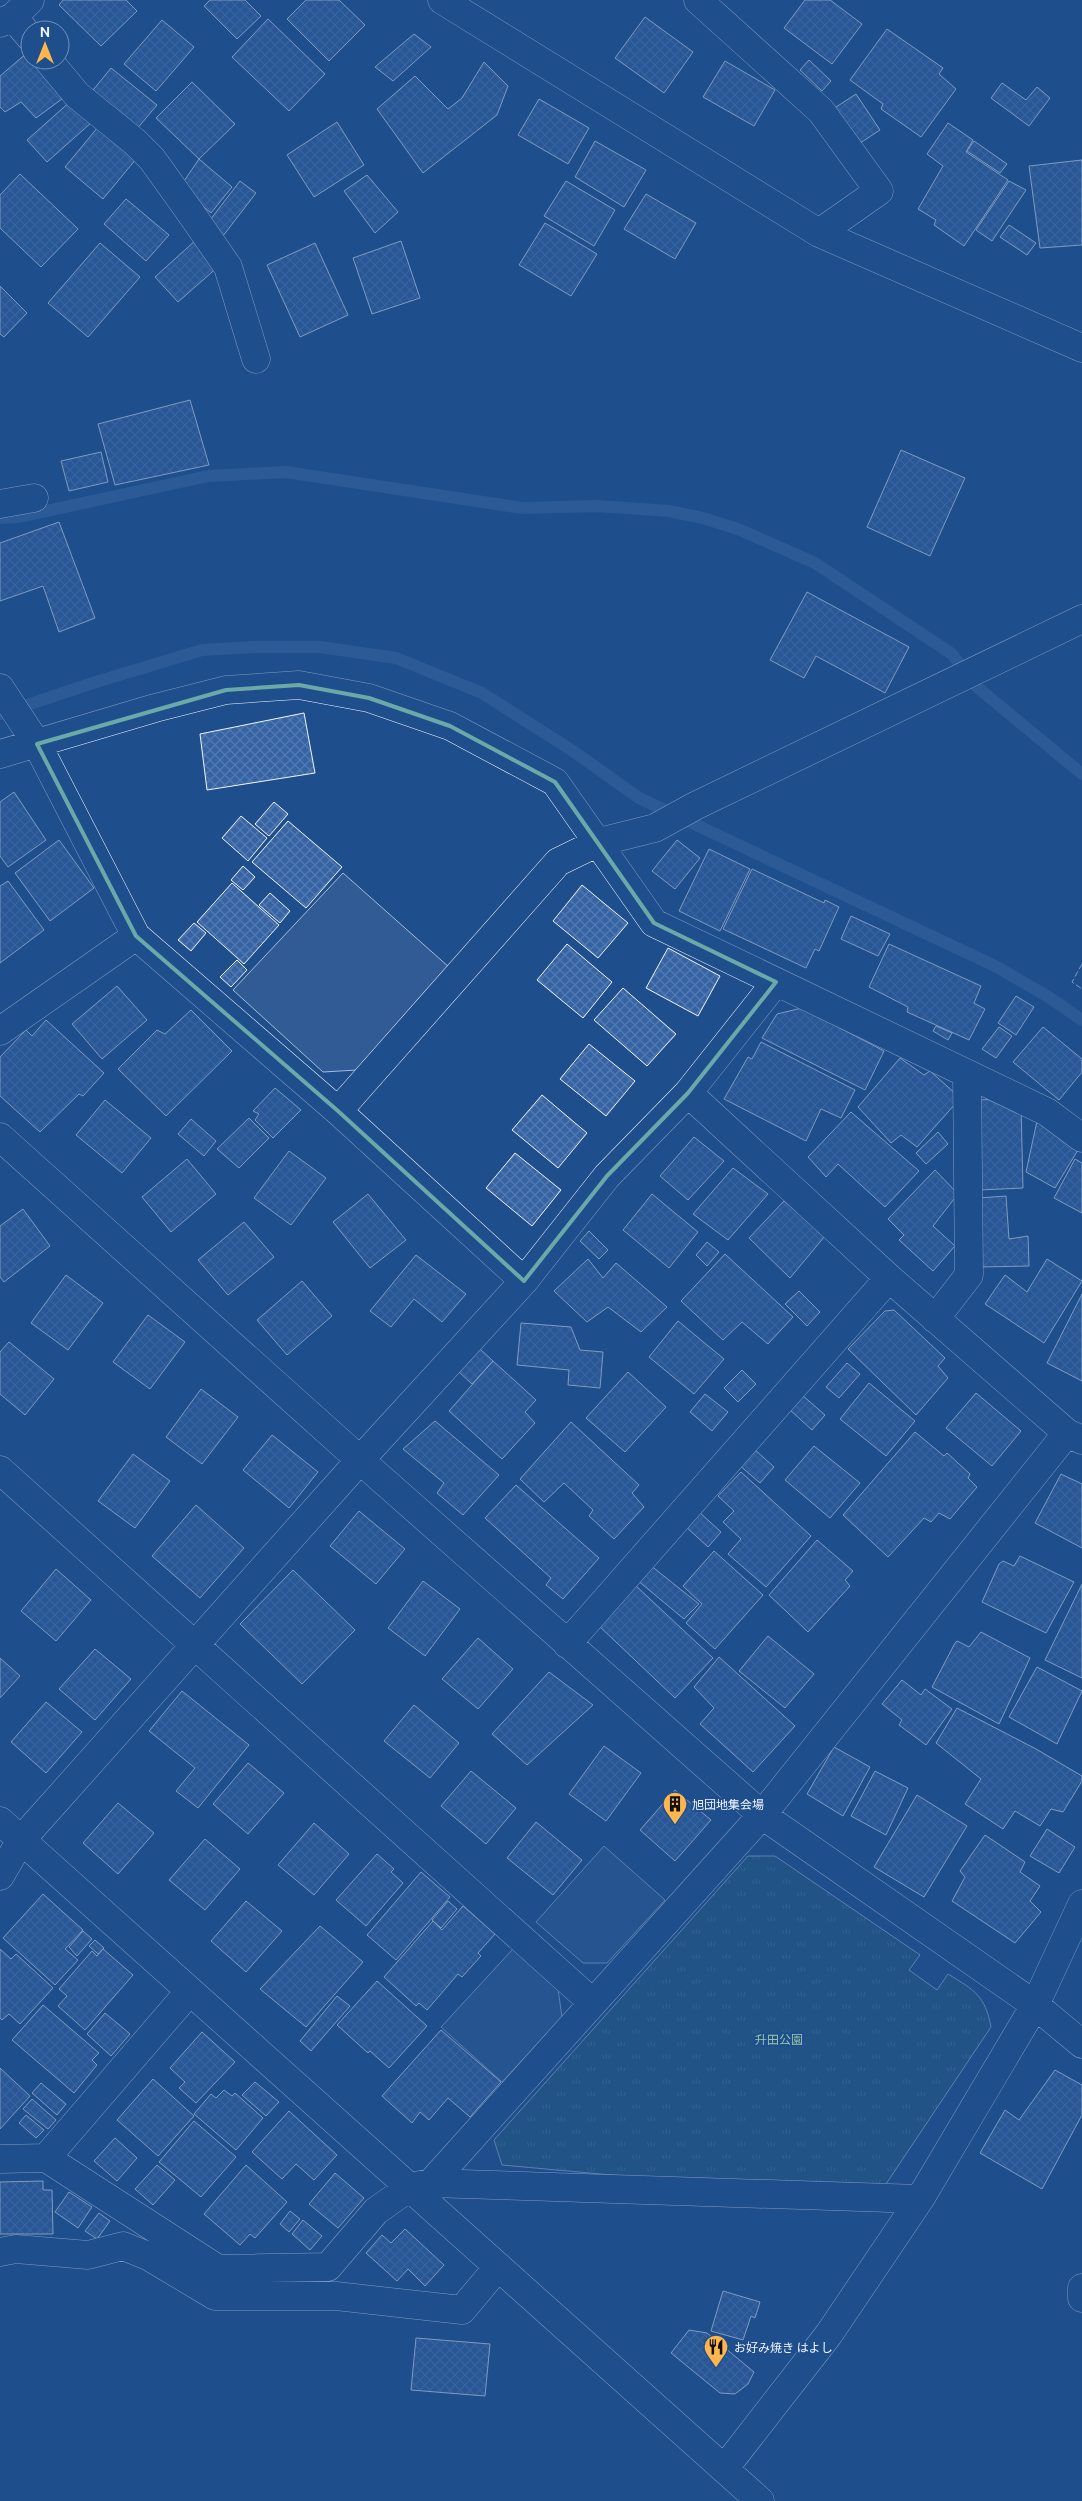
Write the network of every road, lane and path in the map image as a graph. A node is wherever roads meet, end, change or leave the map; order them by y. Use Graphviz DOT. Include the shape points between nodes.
graph roads {
  1 [pos="442,0"];
  2 [pos="698,0"];
  3 [pos="56,70"];
  4 [pos="818,232"];
  5 [pos="1082,348"];
  6 [pos="256,359"];
  7 [pos="34,498"];
  8 [pos="0,504"];
  9 [pos="1082,619"];
  10 [pos="0,688"];
  11 [pos="33,738"];
  12 [pos="0,754"];
  13 [pos="599,842"];
  14 [pos="136,936"];
  15 [pos="776,982"];
  16 [pos="0,1031"];
  17 [pos="967,1074"];
  18 [pos="688,1093"];
  19 [pos="338,1111"];
  20 [pos="0,1137"];
  21 [pos="1082,1138"];
  22 [pos="889,1278"];
  23 [pos="524,1281"];
  24 [pos="936,1319"];
  25 [pos="1074,1436"];
  26 [pos="360,1460"];
  27 [pos="0,1470"];
  28 [pos="567,1644"];
  29 [pos="195,1645"];
  30 [pos="762,1814"];
  31 [pos="0,1821"];
  32 [pos="21,1840"];
  33 [pos="0,1876"];
  34 [pos="1082,1904"];
  35 [pos="189,1992"];
  36 [pos="593,2003"];
  37 [pos="1035,2005"];
  38 [pos="1082,2044"];
  39 [pos="46,2158"];
  40 [pos="0,2159"];
  41 [pos="420,2185"];
  42 [pos="920,2199"];
  43 [pos="0,2252"];
  44 [pos="498,2267"];
  45 [pos="1082,2288"];
  46 [pos="1082,2298"];
  47 [pos="724,2469"];
  48 [pos="760,2501"];
  1 -- 4 [label="street"];
  2 -- 4 [label="street" via="821,111 879,191"];
  3 -- 6 [label="street" via="77,95 152,159 190,212 228,268"];
  4 -- 5 [label="street"];
  7 -- 8 [label="street"];
  9 -- 13 [label="street" via="655,828"];
  10 -- 11 [label="street"];
  11 -- 12 [label="street"];
  11 -- 13 [label="street" via="226,690 299,685 369,698 450,726 555,782"];
  11 -- 14 [label="street"];
  13 -- 15 [label="street" via="654,923"];
  13 -- 19 [label="street" via="558,862"];
  14 -- 16 [label="street"];
  14 -- 19 [label="street"];
  15 -- 17 [label="street"];
  15 -- 18 [label="street"];
  17 -- 21 [label="street" via="1047,1112"];
  17 -- 24 [label="street" via="969,1275"];
  18 -- 22 [label="street"];
  18 -- 23 [label="street" via="607,1176"];
  19 -- 23 [label="street"];
  20 -- 26 [label="street"];
  22 -- 24 [label="street"];
  22 -- 28 [label="street"];
  23 -- 26 [label="street"];
  24 -- 25 [label="street"];
  25 -- 30 [label="street"];
  26 -- 28 [label="street"];
  26 -- 29 [label="street"];
  27 -- 29 [label="street"];
  28 -- 30 [label="street"];
  29 -- 32 [label="street"];
  29 -- 36 [label="street"];
  30 -- 36 [label="street"];
  30 -- 37 [label="street"];
  31 -- 32 [label="street"];
  32 -- 33 [label="street"];
  32 -- 35 [label="street"];
  34 -- 37 [label="street"];
  35 -- 39 [label="street"];
  35 -- 41 [label="street"];
  36 -- 41 [label="street"];
  37 -- 38 [label="street"];
  37 -- 42 [label="street"];
  39 -- 40 [label="street"];
  39 -- 41 [label="street" via="218,2269 328,2267 376,2211"];
  41 -- 42 [label="street"];
  41 -- 44 [label="street"];
  42 -- 47 [label="street" via="829,2334"];
  43 -- 44 [label="street" via="16,2249 88,2255 123,2246 148,2256 215,2296 336,2296 462,2310"];
  44 -- 47 [label="street"];
  45 -- 46 [label="street"];
  47 -- 48 [label="street"];
}
